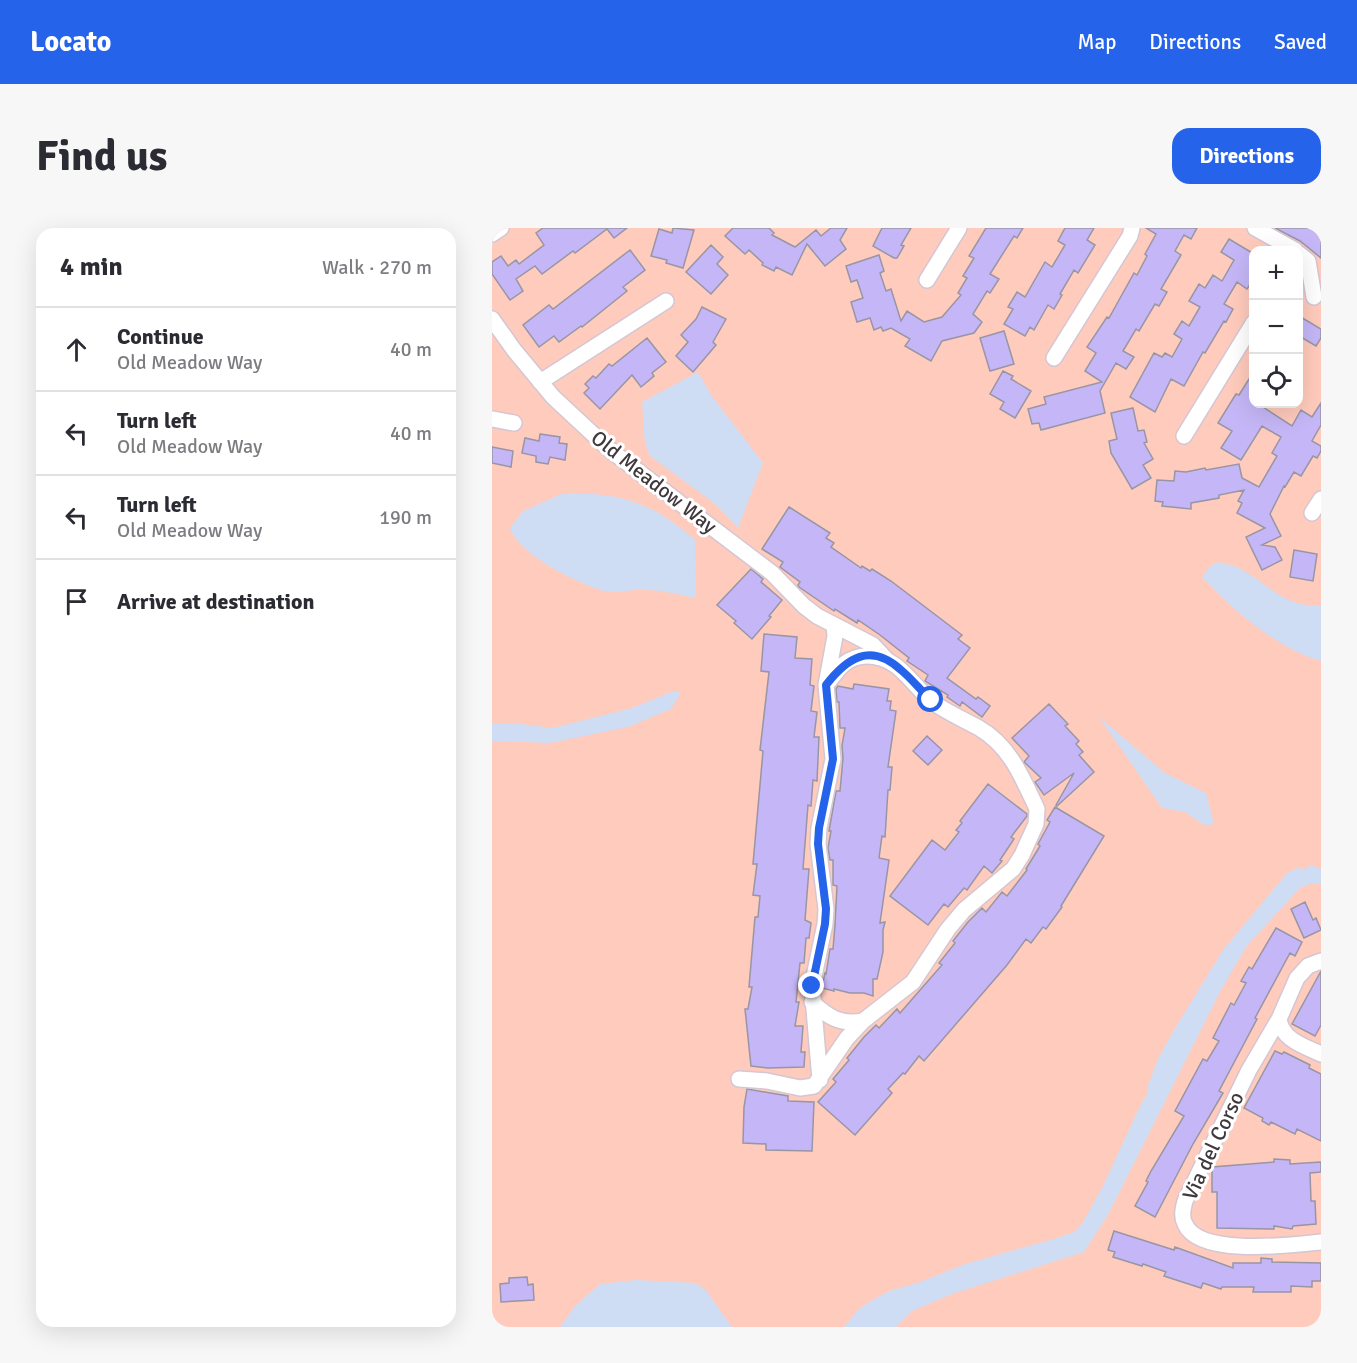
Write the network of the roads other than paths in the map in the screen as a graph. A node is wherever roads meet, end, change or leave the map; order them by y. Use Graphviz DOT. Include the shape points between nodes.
graph roads {
  1 [pos="501,228"];
  2 [pos="959,228"];
  3 [pos="1132,228"];
  4 [pos="1255,228"];
  5 [pos="492,234"];
  6 [pos="1286,246"];
  7 [pos="1303,257"];
  8 [pos="927,280"];
  9 [pos="1303,294"];
  10 [pos="1318,299"];
  11 [pos="666,301"];
  12 [pos="492,319"];
  13 [pos="1249,330"];
  14 [pos="1054,358"];
  15 [pos="540,382"];
  16 [pos="492,419"];
  17 [pos="514,423"];
  18 [pos="1184,436"];
  19 [pos="1321,499"];
  20 [pos="1312,513"];
  21 [pos="834,625"];
  22 [pos="890,662"];
  23 [pos="826,685"];
  24 [pos="1321,961"];
  25 [pos="812,1002"];
  26 [pos="1279,1019"];
  27 [pos="863,1021"];
  28 [pos="1321,1054"];
  29 [pos="739,1079"];
  30 [pos="820,1080"];
  31 [pos="1321,1242"];
  1 -- 5 [label="street"];
  2 -- 8 [label="street"];
  3 -- 14 [label="street"];
  4 -- 6 [label="street"];
  7 -- 10 [label="street" via="1308,261"];
  9 -- 10 [label="street"];
  11 -- 15 [label="street"];
  12 -- 15 [label="street, Old Meadow Way"];
  13 -- 18 [label="street"];
  15 -- 21 [label="street, Old Meadow Way" via="610,450 772,573 804,606"];
  16 -- 17 [label="street"];
  19 -- 20 [label="street"];
  21 -- 22 [label="street, Old Meadow Way" via="873,645"];
  21 -- 23 [label="street"];
  22 -- 23 [label="street" via="858,657 844,664"];
  22 -- 27 [label="street, Old Meadow Way" via="944,710 980,729 1005,749 1016,765 1037,816 1023,855 1013,869 953,922 913,982"];
  23 -- 25 [label="street" via="833,759 819,828 826,909"];
  24 -- 26 [label="street, Via del Corso" via="1302,971"];
  25 -- 27 [label="street" via="834,1020"];
  25 -- 30 [label="street"];
  26 -- 28 [label="street" via="1284,1034"];
  26 -- 31 [label="street, Via del Corso" via="1249,1070 1182,1214 1194,1235 1228,1246"];
  27 -- 30 [label="street, Old Meadow Way"];
  29 -- 30 [label="street" via="808,1089"];
}
